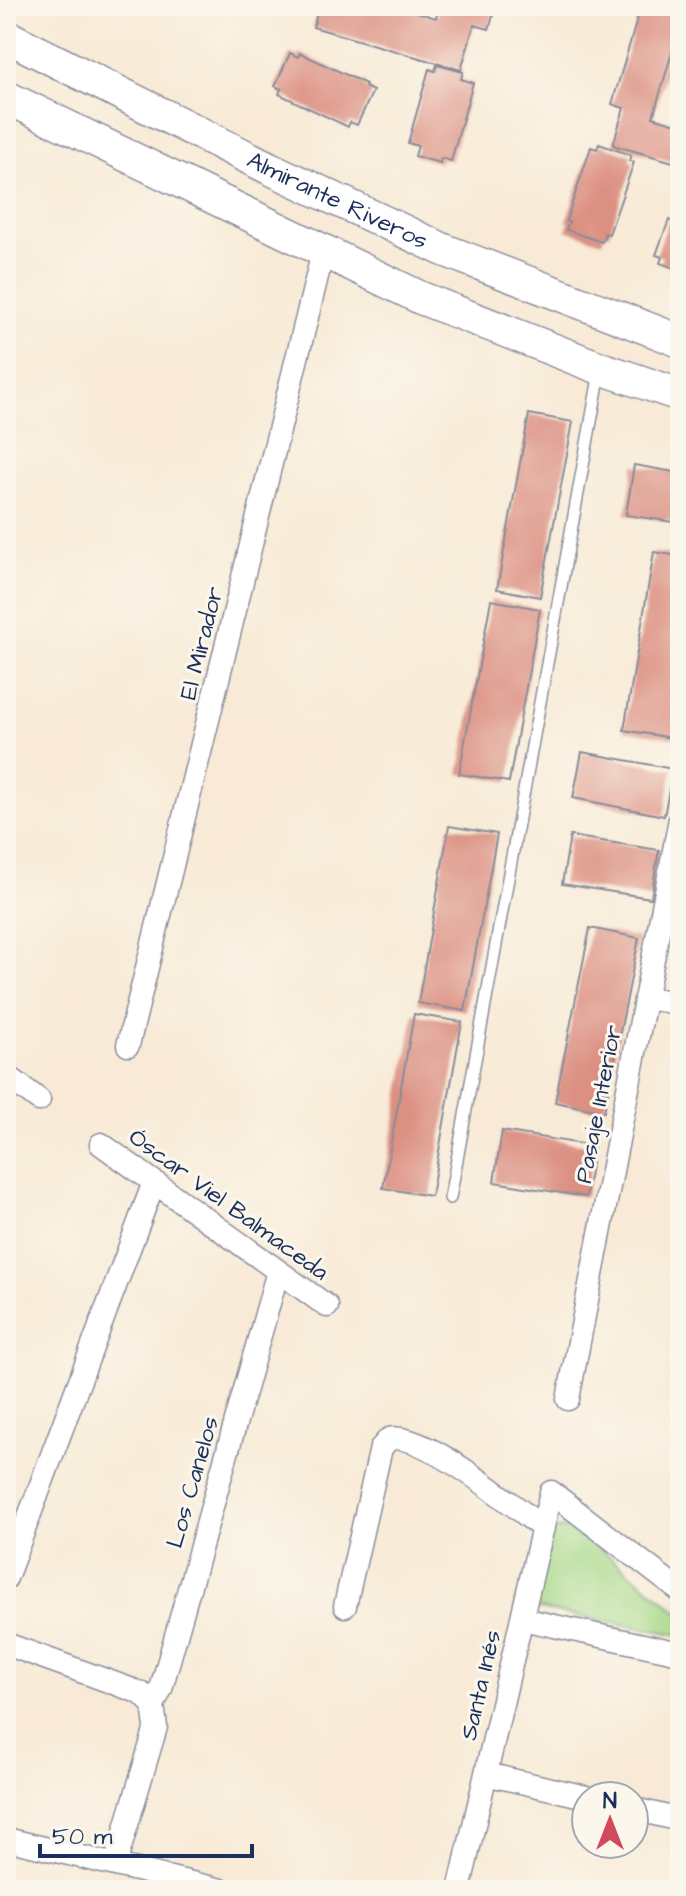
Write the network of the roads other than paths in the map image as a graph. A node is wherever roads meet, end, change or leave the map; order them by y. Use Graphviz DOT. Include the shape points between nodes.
graph roads {
  1 [pos="6,36"];
  2 [pos="6,97"];
  3 [pos="269,168"];
  4 [pos="230,207"];
  5 [pos="323,252"];
  6 [pos="680,341"];
  7 [pos="680,351"];
  8 [pos="600,368"];
  9 [pos="674,393"];
  10 [pos="680,819"];
  11 [pos="645,998"];
  12 [pos="680,1003"];
  13 [pos="128,1045"];
  14 [pos="6,1075"];
  15 [pos="39,1100"];
  16 [pos="101,1144"];
  17 [pos="154,1182"];
  18 [pos="450,1198"];
  19 [pos="278,1271"];
  20 [pos="327,1306"];
  21 [pos="568,1399"];
  22 [pos="543,1528"];
  23 [pos="6,1578"];
  24 [pos="680,1591"];
  25 [pos="345,1606"];
  26 [pos="522,1619"];
  27 [pos="6,1644"];
  28 [pos="680,1653"];
  29 [pos="153,1705"];
  30 [pos="486,1774"];
  31 [pos="570,1793"];
  32 [pos="650,1813"];
  33 [pos="680,1820"];
  34 [pos="6,1839"];
  35 [pos="115,1865"];
  36 [pos="221,1890"];
  37 [pos="459,1890"];
  1 -- 3 [label="main road, Almirante Riveros"];
  2 -- 4 [label="main road"];
  3 -- 4 [label="main road" via="243,204"];
  3 -- 6 [label="main road, Almirante Riveros" via="444,250"];
  4 -- 5 [label="main road"];
  5 -- 8 [label="main road"];
  5 -- 13 [label="street, El Mirador"];
  7 -- 9 [label="main road"];
  8 -- 9 [label="main road"];
  8 -- 18 [label="lane"];
  10 -- 11 [label="street, Pasaje Interior"];
  11 -- 12 [label="street"];
  11 -- 21 [label="street, Pasaje Interior"];
  14 -- 15 [label="street"];
  16 -- 17 [label="street, Óscar Viel Balmaceda"];
  17 -- 19 [label="street, Óscar Viel Balmaceda"];
  17 -- 23 [label="street"];
  19 -- 20 [label="street, Óscar Viel Balmaceda"];
  19 -- 29 [label="street, Los Canelos"];
  22 -- 24 [label="street, Santa Inés" via="551,1492"];
  22 -- 25 [label="street" via="460,1467 403,1438 389,1439 381,1448"];
  22 -- 26 [label="street, Santa Inés"];
  26 -- 28 [label="street"];
  26 -- 30 [label="street, Santa Inés"];
  27 -- 29 [label="street" via="141,1693"];
  29 -- 35 [label="street, Los Canelos" via="156,1727"];
  30 -- 31 [label="street"];
  30 -- 37 [label="street, Santa Inés"];
  32 -- 33 [label="street"];
  34 -- 35 [label="street"];
  35 -- 36 [label="street"];
}
